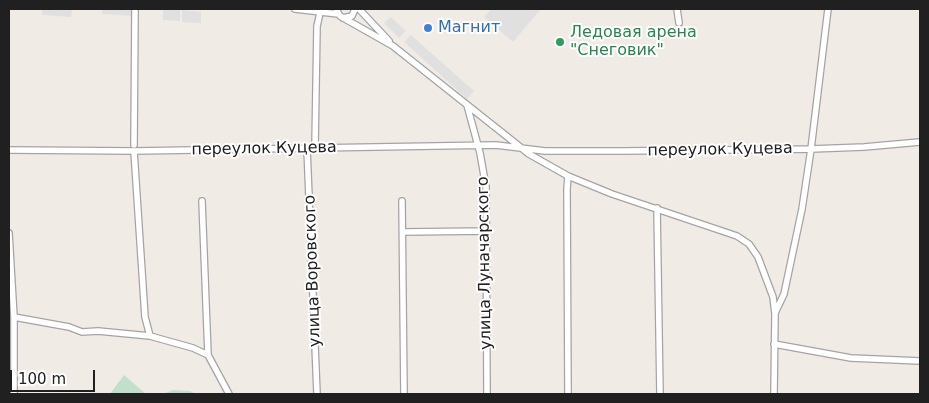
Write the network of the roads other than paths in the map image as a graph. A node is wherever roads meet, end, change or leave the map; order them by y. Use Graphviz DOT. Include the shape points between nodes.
graph roads {
  1 [pos="135,9"];
  2 [pos="295,9"];
  3 [pos="302,9"];
  4 [pos="355,9"];
  5 [pos="359,9"];
  6 [pos="676,9"];
  7 [pos="828,9"];
  8 [pos="320,13"];
  9 [pos="339,13"];
  10 [pos="680,23"];
  11 [pos="394,46"];
  12 [pos="467,105"];
  13 [pos="920,142"];
  14 [pos="478,146"];
  15 [pos="519,147"];
  16 [pos="134,148"];
  17 [pos="307,148"];
  18 [pos="315,148"];
  19 [pos="811,149"];
  20 [pos="9,150"];
  21 [pos="568,176"];
  22 [pos="202,201"];
  23 [pos="402,201"];
  24 [pos="657,208"];
  25 [pos="487,231"];
  26 [pos="403,232"];
  27 [pos="9,233"];
  28 [pos="775,314"];
  29 [pos="14,317"];
  30 [pos="150,336"];
  31 [pos="774,344"];
  32 [pos="208,355"];
  33 [pos="920,362"];
  34 [pos="14,394"];
  35 [pos="229,394"];
  36 [pos="317,394"];
  37 [pos="404,394"];
  38 [pos="487,394"];
  39 [pos="568,394"];
  40 [pos="660,394"];
  41 [pos="774,394"];
  1 -- 16 [label="street"];
  2 -- 3 [label="street"];
  3 -- 8 [label="street"];
  4 -- 9 [label="street" via="352,16"];
  5 -- 11 [label="street"];
  6 -- 10 [label="street"];
  7 -- 19 [label="street"];
  8 -- 9 [label="street"];
  8 -- 18 [label="street" via="317,26"];
  9 -- 11 [label="street"];
  11 -- 12 [label="street"];
  12 -- 14 [label="street, улица Луначарского"];
  12 -- 15 [label="street"];
  13 -- 19 [label="street, переулок Куцева"];
  14 -- 15 [label="street, переулок Куцева"];
  14 -- 18 [label="street, переулок Куцева"];
  14 -- 25 [label="street, улица Луначарского" via="486,187"];
  15 -- 19 [label="street, переулок Куцева" via="559,151"];
  15 -- 21 [label="street, переулок Куцева"];
  16 -- 17 [label="street, переулок Куцева"];
  16 -- 20 [label="street, переулок Куцева"];
  16 -- 30 [label="street" via="144,317"];
  17 -- 18 [label="street, переулок Куцева"];
  17 -- 36 [label="street, улица Воровского"];
  19 -- 28 [label="street" via="791,267"];
  21 -- 24 [label="street, переулок Куцева"];
  21 -- 39 [label="street"];
  22 -- 32 [label="street"];
  23 -- 26 [label="street"];
  24 -- 28 [label="street, переулок Куцева" via="737,236 749,244 758,257 773,297"];
  24 -- 40 [label="street"];
  25 -- 26 [label="street"];
  25 -- 38 [label="street, улица Луначарского"];
  26 -- 37 [label="street"];
  27 -- 29 [label="street"];
  28 -- 31 [label="street"];
  29 -- 30 [label="street" via="82,332"];
  29 -- 34 [label="street"];
  30 -- 32 [label="street"];
  31 -- 33 [label="street" via="851,358"];
  31 -- 41 [label="street"];
  32 -- 35 [label="street"];
}
